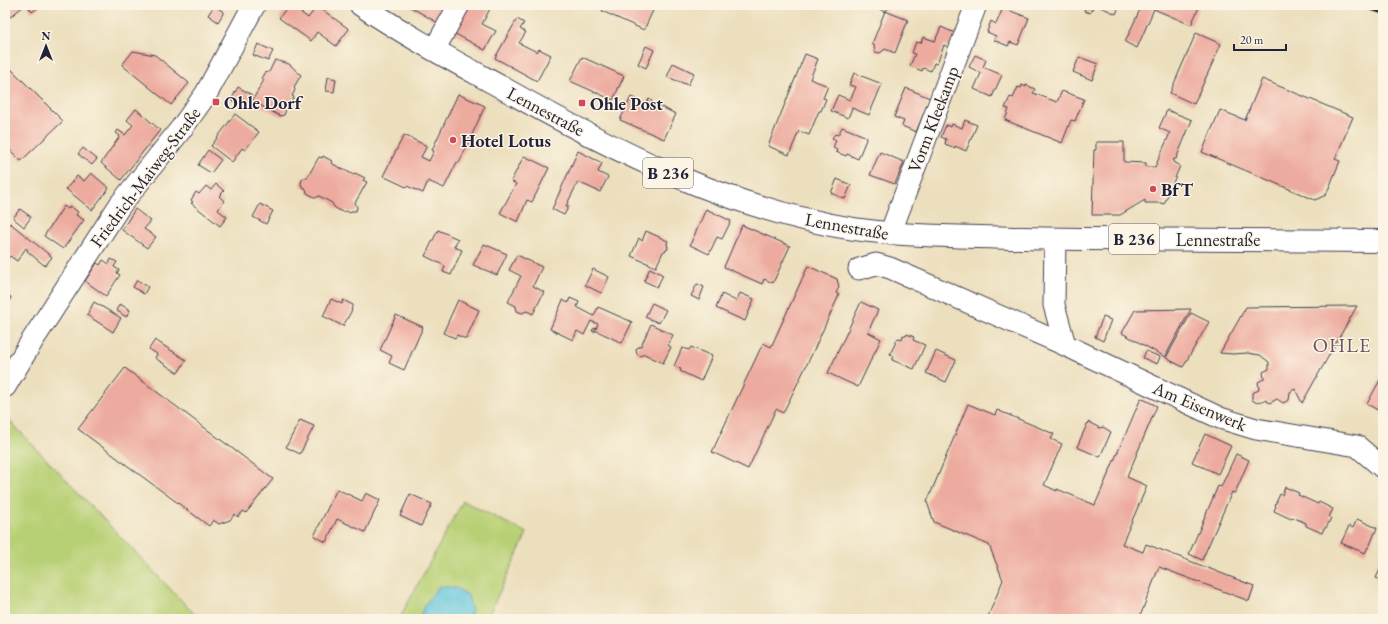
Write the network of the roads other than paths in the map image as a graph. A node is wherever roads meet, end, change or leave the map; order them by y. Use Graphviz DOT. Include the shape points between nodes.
graph roads {
  1 [pos="254,5"];
  2 [pos="459,5"];
  3 [pos="976,5"];
  4 [pos="365,6"];
  5 [pos="434,50"];
  6 [pos="890,234"];
  7 [pos="1055,239"];
  8 [pos="1383,241"];
  9 [pos="859,269"];
  10 [pos="1065,346"];
  11 [pos="5,386"];
  12 [pos="1383,468"];
  1 -- 11 [label="main road, Friedrich-Maiweg-Straße" via="206,94 181,130 120,205"];
  2 -- 5 [label="street"];
  3 -- 6 [label="street, Vorm Kleekamp"];
  4 -- 5 [label="main road, Lennestraße / B 236"];
  5 -- 6 [label="main road, Lennestraße / B 236" via="548,113 694,184 794,217"];
  6 -- 7 [label="main road, Lennestraße / B 236"];
  7 -- 8 [label="main road, Lennestraße / B 236"];
  7 -- 10 [label="street" via="1054,305"];
  9 -- 10 [label="street, Am Eisenwerk" via="876,264 890,268"];
  10 -- 12 [label="street, Am Eisenwerk" via="1220,418 1256,429 1357,446"];
}
